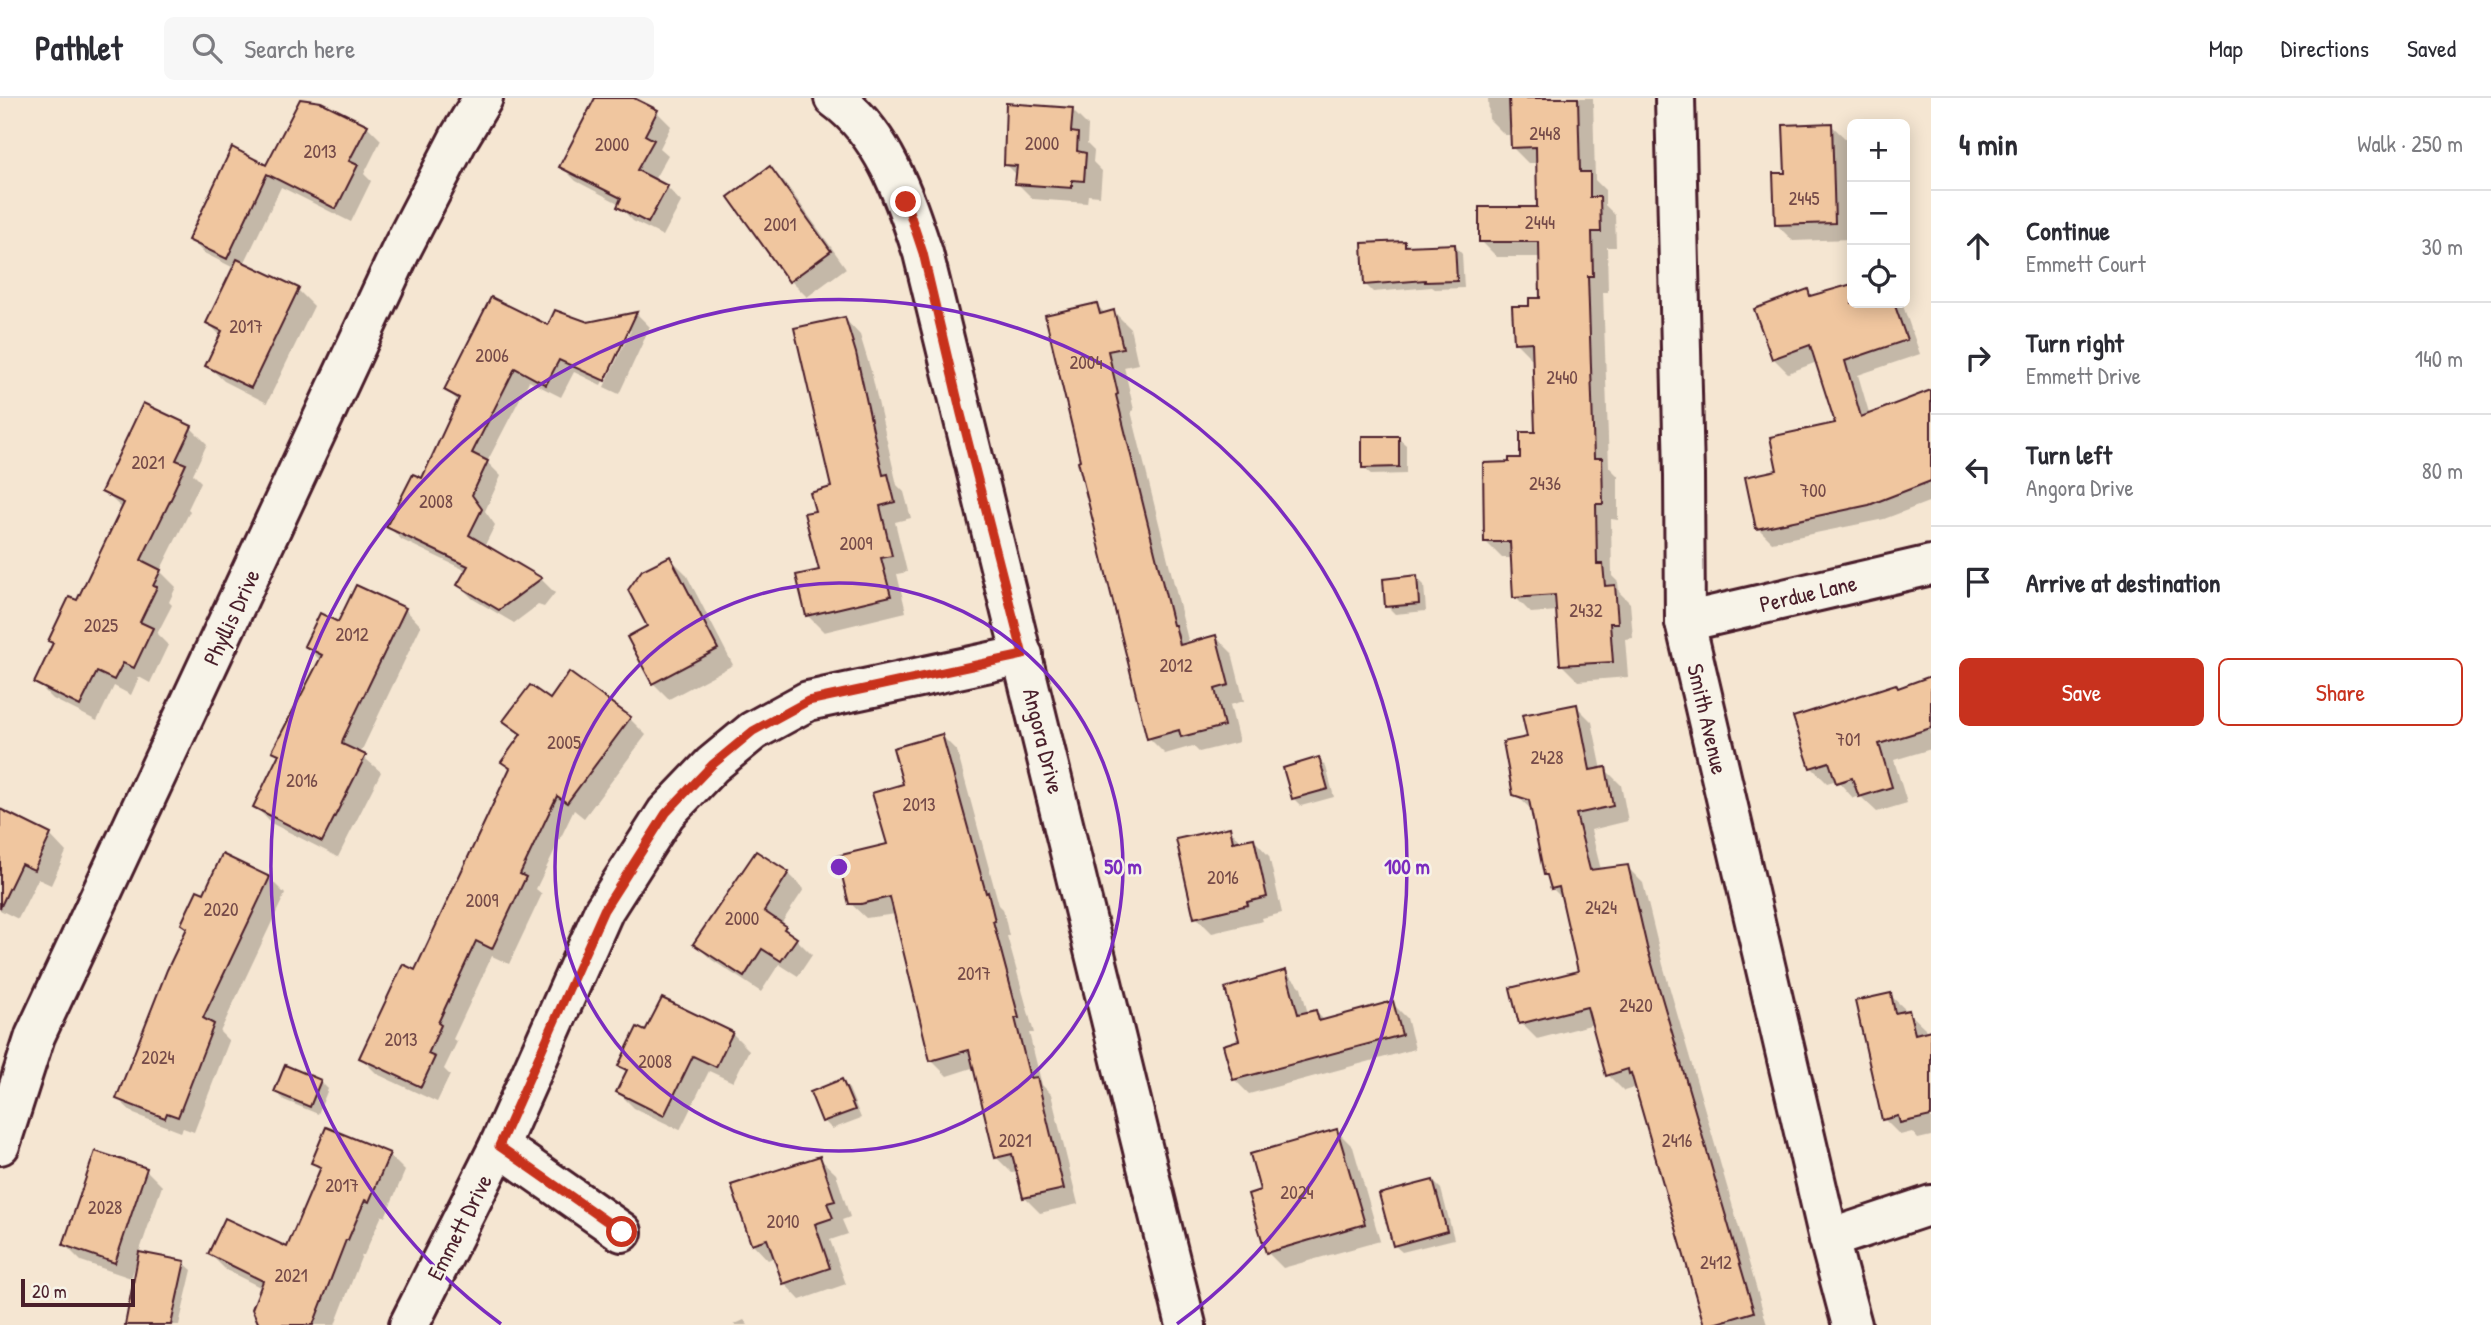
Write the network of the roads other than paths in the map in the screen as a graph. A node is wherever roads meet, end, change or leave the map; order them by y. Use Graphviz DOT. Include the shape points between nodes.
graph roads {
  1 [pos="483,98"];
  2 [pos="1675,98"];
  3 [pos="853,103"];
  4 [pos="1931,565"];
  5 [pos="1685,622"];
  6 [pos="1023,655"];
  7 [pos="0,1146"];
  8 [pos="499,1146"];
  9 [pos="1931,1205"];
  10 [pos="622,1232"];
  11 [pos="1829,1239"];
  12 [pos="409,1325"];
  13 [pos="1186,1325"];
  14 [pos="1852,1325"];
  1 -- 7 [label="street, Phyllis Drive" via="402,248 35,1036"];
  2 -- 5 [label="street, Smith Avenue"];
  3 -- 6 [label="street, Angora Drive" via="906,202 923,253"];
  4 -- 5 [label="street, Perdue Lane"];
  5 -- 11 [label="street, Smith Avenue"];
  6 -- 8 [label="street, Emmett Drive" via="808,701 753,731 712,765 666,813 604,910"];
  6 -- 13 [label="street, Angora Drive"];
  8 -- 10 [label="street"];
  8 -- 12 [label="street, Emmett Drive"];
  9 -- 11 [label="street"];
  11 -- 14 [label="street, Smith Avenue"];
}
